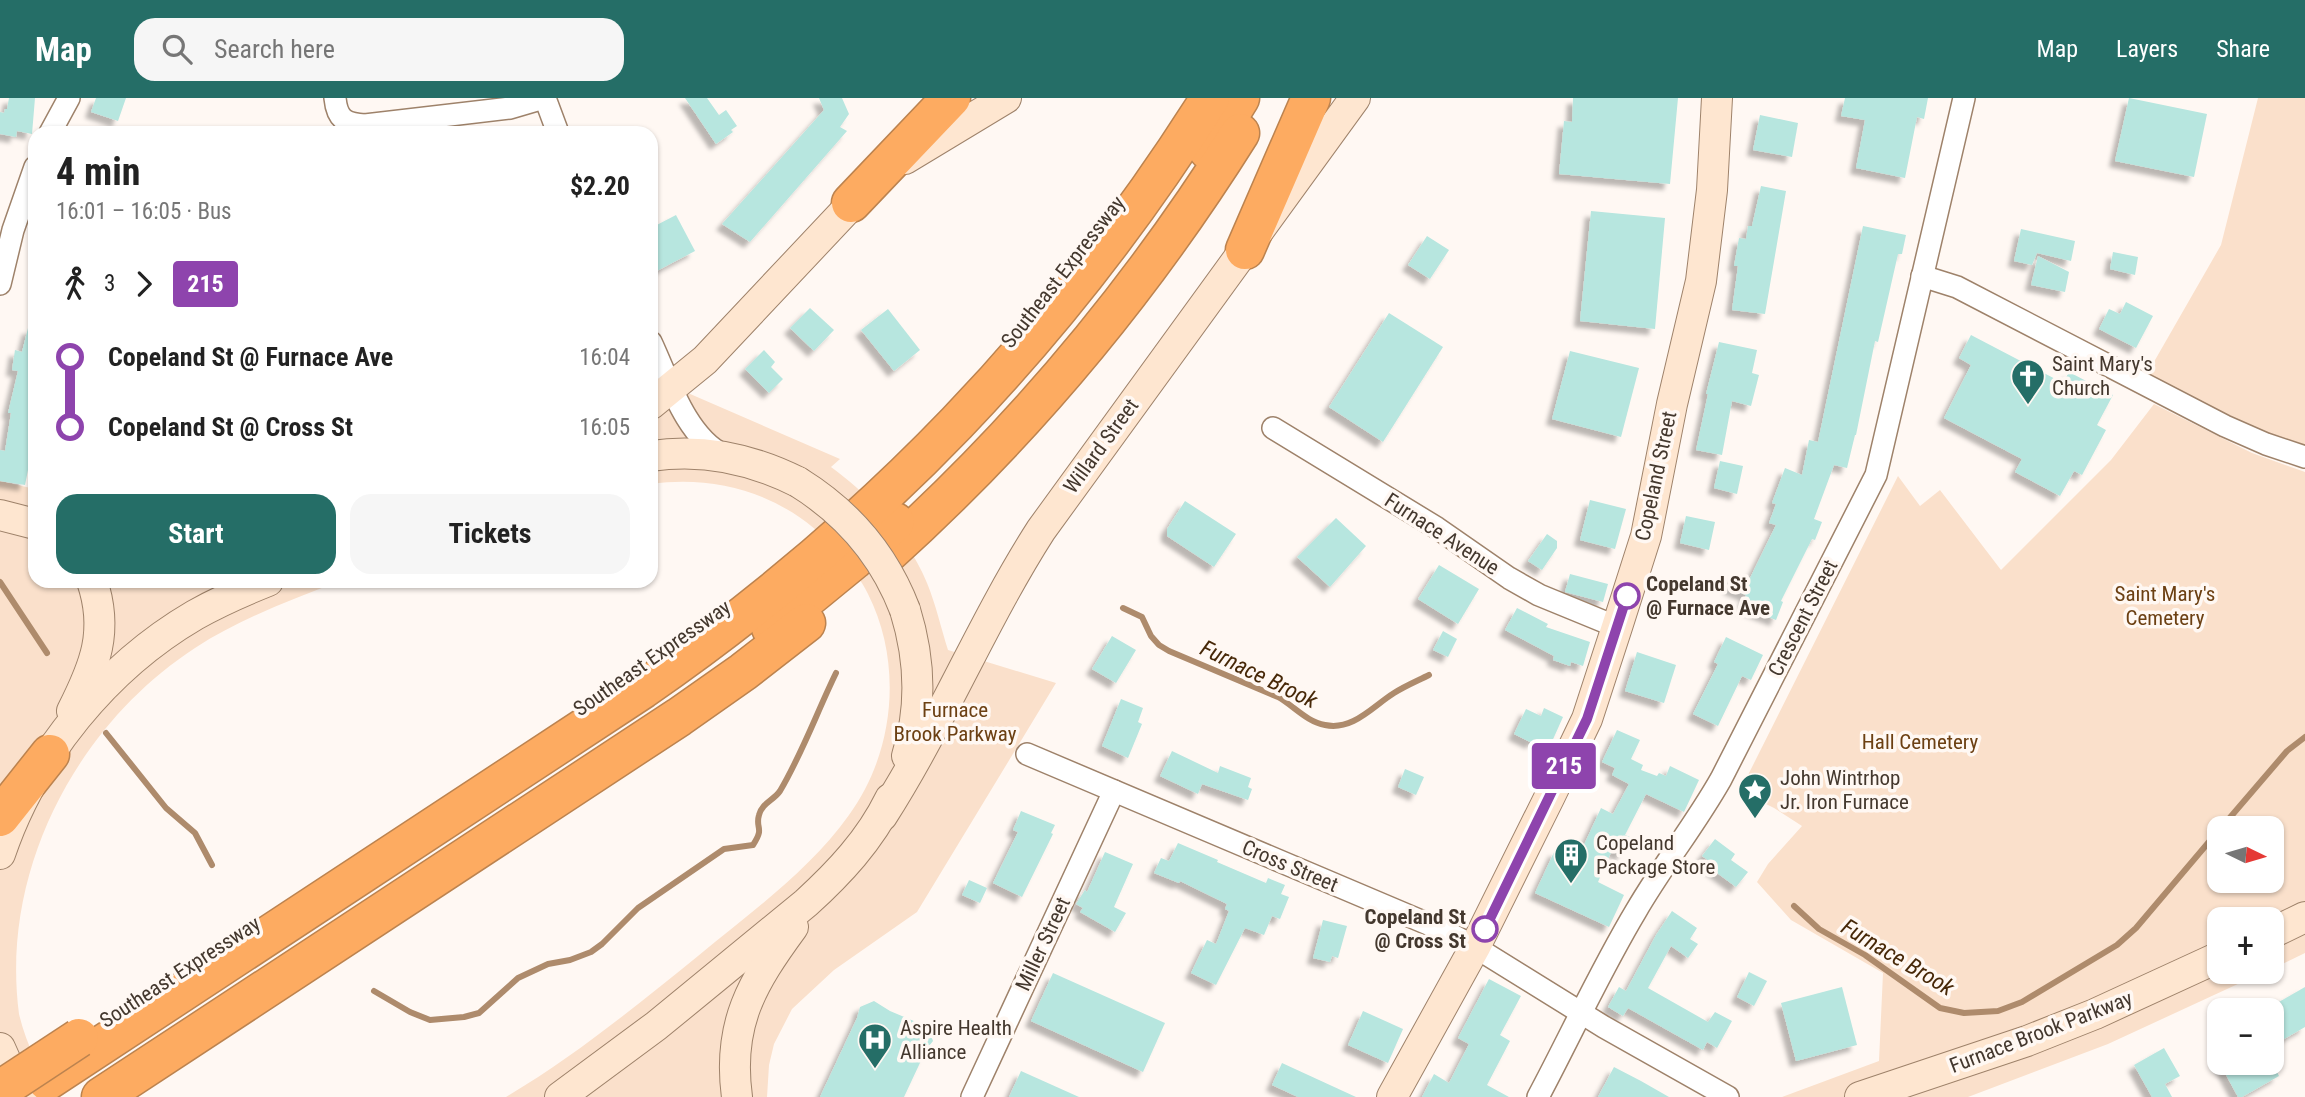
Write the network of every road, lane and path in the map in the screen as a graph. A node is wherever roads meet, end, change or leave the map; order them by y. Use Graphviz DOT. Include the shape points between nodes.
graph roads {
  1 [pos="69,98"];
  2 [pos="335,98"];
  3 [pos="545,98"];
  4 [pos="930,98"];
  5 [pos="951,98"];
  6 [pos="1006,98"];
  7 [pos="1189,98"];
  8 [pos="1210,98"];
  9 [pos="1240,98"];
  10 [pos="1261,98"];
  11 [pos="1311,98"];
  12 [pos="1355,98"];
  13 [pos="1717,98"];
  14 [pos="1964,98"];
  15 [pos="54,126"];
  16 [pos="555,126"];
  17 [pos="28,187"];
  18 [pos="851,203"];
  19 [pos="1245,250"];
  20 [pos="1922,276"];
  21 [pos="0,284"];
  22 [pos="658,376"];
  23 [pos="662,395"];
  24 [pos="1273,428"];
  25 [pos="658,456"];
  26 [pos="729,457"];
  27 [pos="2305,457"];
  28 [pos="0,502"];
  29 [pos="28,508"];
  30 [pos="0,515"];
  31 [pos="28,522"];
  32 [pos="94,588"];
  33 [pos="253,588"];
  34 [pos="1617,627"];
  35 [pos="51,751"];
  36 [pos="1027,754"];
  37 [pos="1114,791"];
  38 [pos="882,816"];
  39 [pos="0,817"];
  40 [pos="0,855"];
  41 [pos="826,884"];
  42 [pos="2305,917"];
  43 [pos="2284,927"];
  44 [pos="1475,947"];
  45 [pos="2207,963"];
  46 [pos="1580,1012"];
  47 [pos="0,1048"];
  48 [pos="97,1071"];
  49 [pos="0,1090"];
  50 [pos="22,1097"];
  51 [pos="68,1097"];
  52 [pos="560,1097"];
  53 [pos="737,1097"];
  54 [pos="972,1097"];
  55 [pos="1392,1097"];
  56 [pos="1538,1097"];
  57 [pos="1728,1097"];
  58 [pos="1860,1097"];
  1 -- 15 [label="street"];
  2 -- 3 [label="street" via="345,123 365,125 510,108"];
  3 -- 16 [label="street"];
  4 -- 18 [label="street"];
  5 -- 18 [label="highway"];
  6 -- 18 [label="main road" via="906,158"];
  7 -- 48 [label="highway, Southeast Expressway" via="1101,226 1013,337 900,456 795,551 695,631"];
  8 -- 48 [label="highway" via="1138,207 1052,318 966,416 827,548 653,682"];
  9 -- 48 [label="highway" via="1161,219 1067,340 964,454 854,560 691,688"];
  10 -- 48 [label="highway, Southeast Expressway" via="1176,229 1055,382 949,495 804,625 712,695"];
  11 -- 19 [label="highway"];
  12 -- 19 [label="main road, Willard Street"];
  13 -- 34 [label="main road, Copeland Street" via="1701,281 1646,536"];
  14 -- 20 [label="street, Crescent Street"];
  17 -- 21 [label="street"];
  18 -- 23 [label="main road" via="735,330"];
  19 -- 38 [label="main road, Willard Street" via="1034,541"];
  20 -- 27 [label="street" via="1957,288 2225,426"];
  20 -- 46 [label="street, Crescent Street" via="1873,481 1721,779 1645,896"];
  22 -- 23 [label="street"];
  23 -- 26 [label="street" via="711,447"];
  24 -- 34 [label="street, Furnace Avenue" via="1437,528 1509,578"];
  25 -- 26 [label="main road"];
  26 -- 38 [label="main road, bridge" via="798,482 830,504 883,563 905,610 916,662 916,715 903,767"];
  28 -- 29 [label="main road"];
  30 -- 31 [label="main road"];
  32 -- 35 [label="main road" via="100,623 96,655"];
  33 -- 35 [label="main road" via="160,639 95,698"];
  34 -- 44 [label="main road, Copeland Street" via="1587,719"];
  35 -- 39 [label="highway"];
  35 -- 40 [label="main road" via="25,796"];
  36 -- 37 [label="street, Cross Street"];
  37 -- 44 [label="street, Cross Street"];
  37 -- 54 [label="street, Miller Street"];
  38 -- 41 [label="main road"];
  41 -- 52 [label="main road" via="656,1026"];
  41 -- 53 [label="main road" via="754,985 736,1052"];
  42 -- 43 [label="main road"];
  44 -- 46 [label="street, Cross Street"];
  44 -- 55 [label="main road, Copeland Street"];
  45 -- 58 [label="main road, Furnace Brook Parkway" via="2027,1041"];
  46 -- 56 [label="street, Crescent Street"];
  46 -- 57 [label="street, Cross Street"];
  47 -- 50 [label="main road"];
  48 -- 49 [label="highway, Southeast Expressway, bridge"];
  48 -- 50 [label="highway"];
  48 -- 51 [label="highway"];
}
